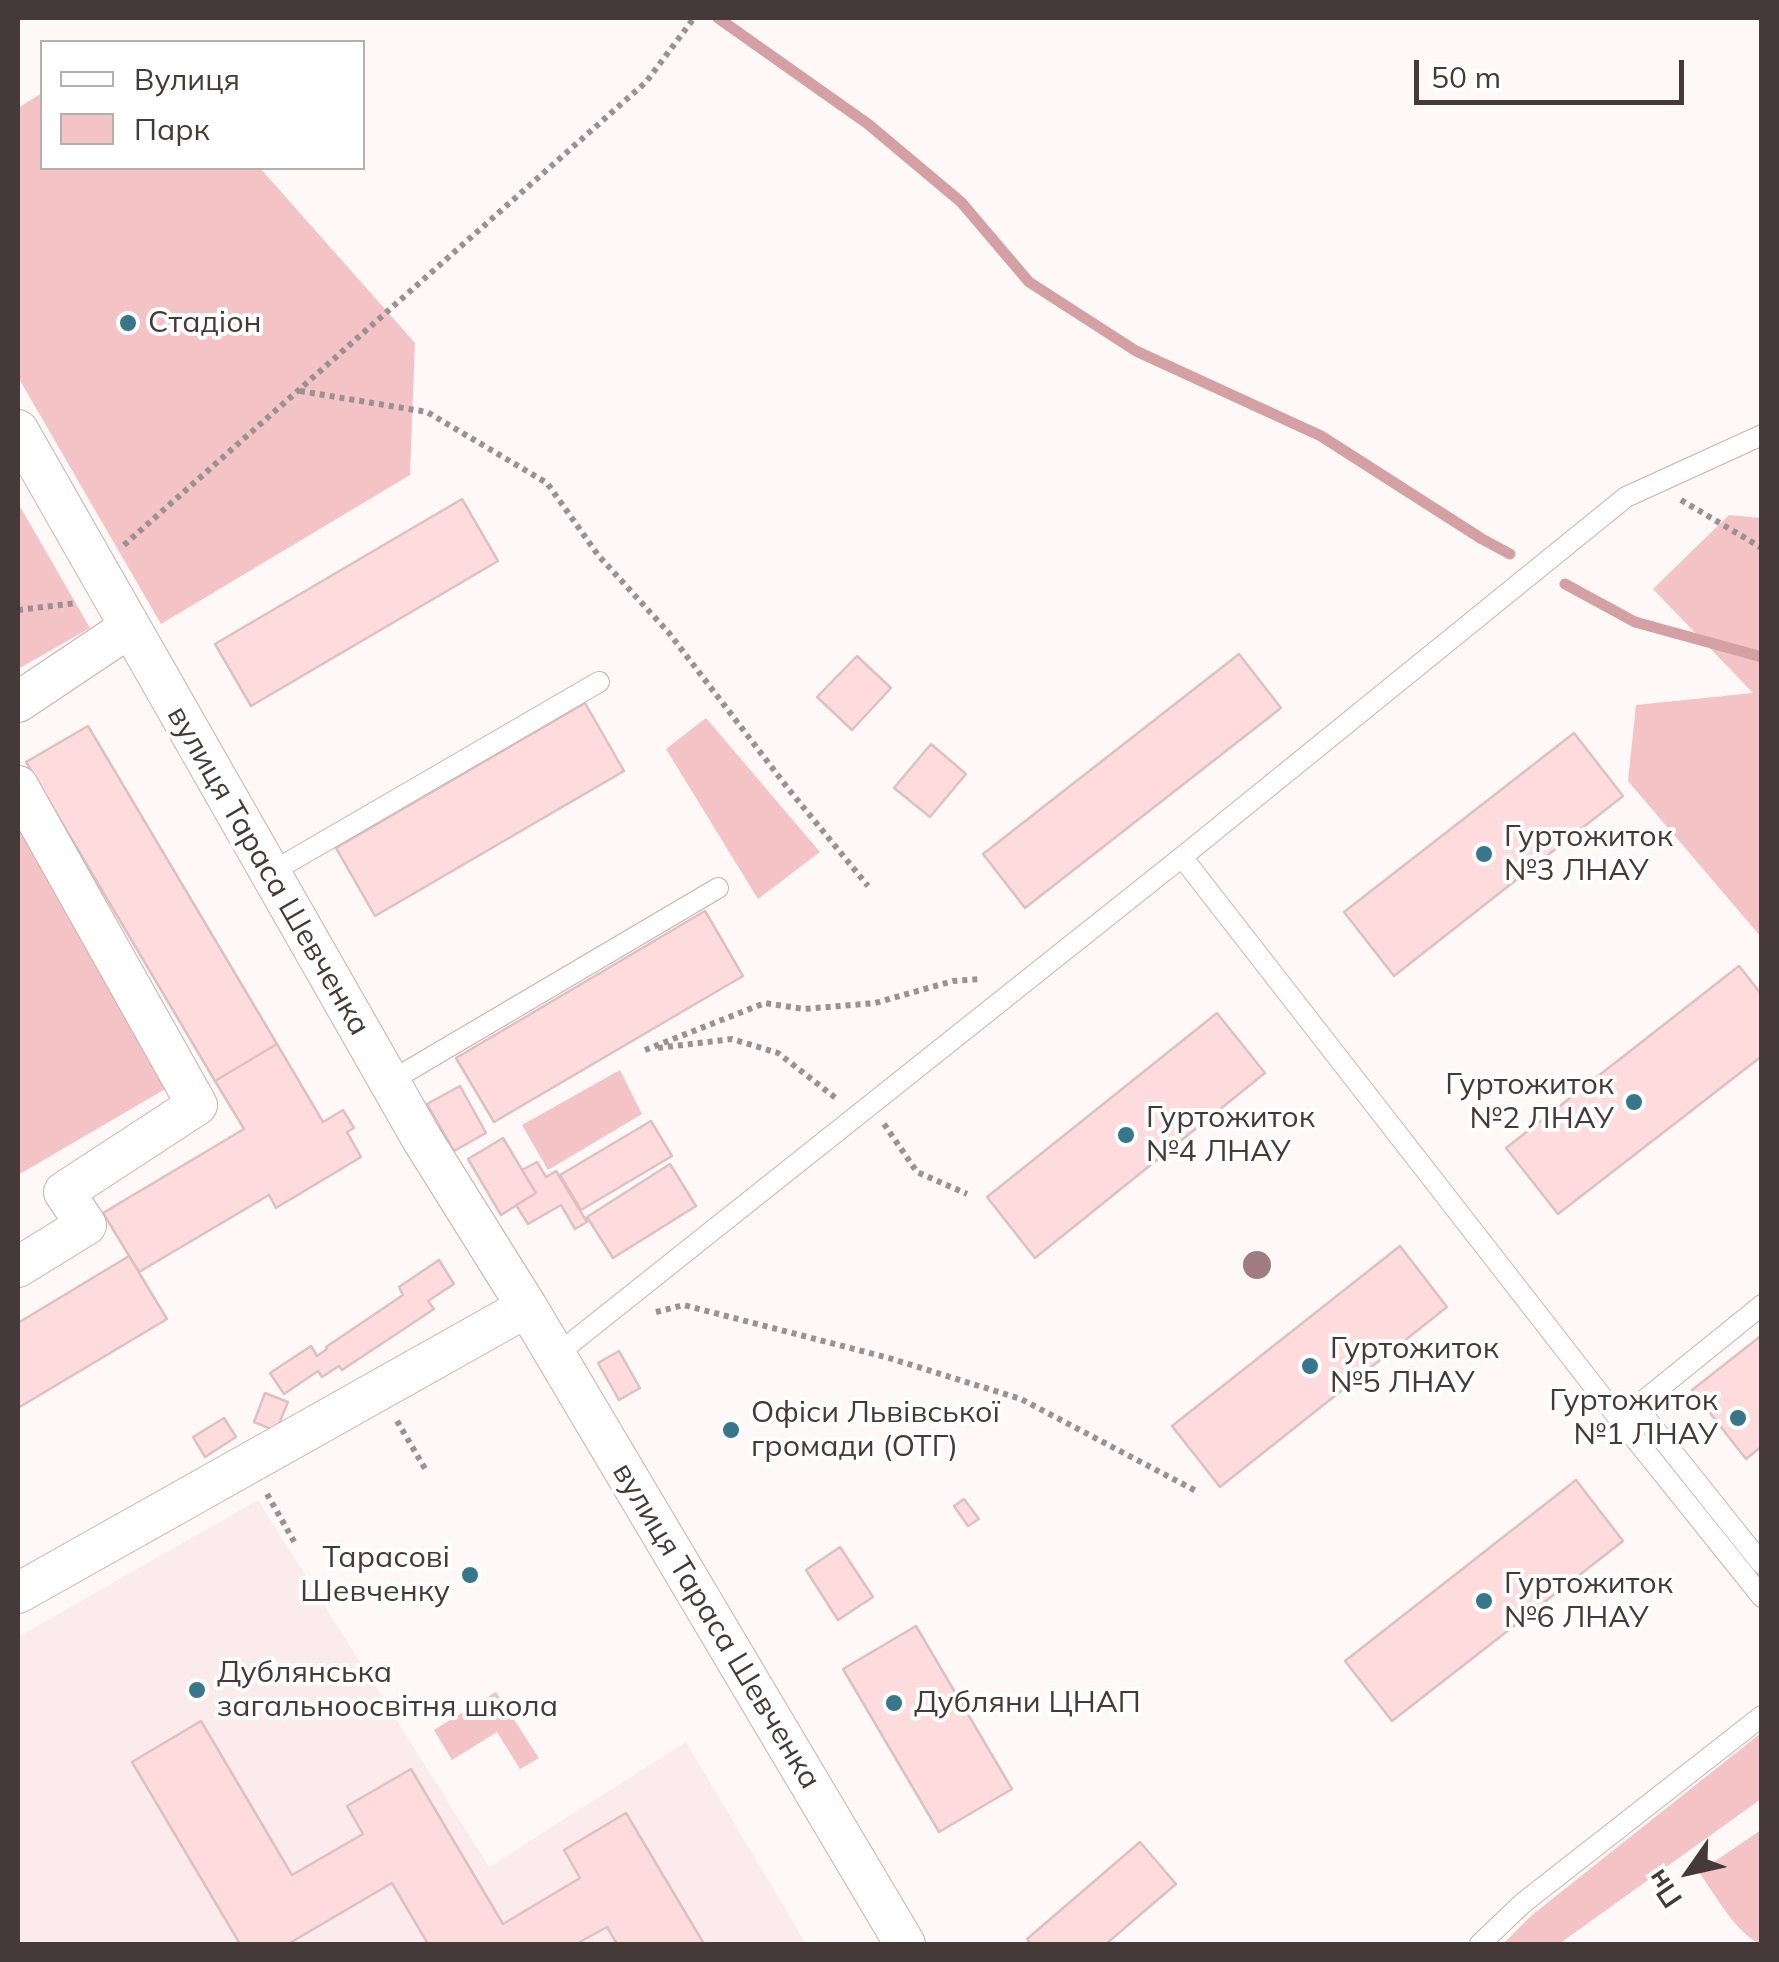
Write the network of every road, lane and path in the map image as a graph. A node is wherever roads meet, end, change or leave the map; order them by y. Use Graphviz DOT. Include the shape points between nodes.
graph roads {
  1 [pos="694,18"];
  2 [pos="298,390"];
  3 [pos="18,430"];
  4 [pos="1762,434"];
  5 [pos="1654,484"];
  6 [pos="1762,548"];
  7 [pos="113,598"];
  8 [pos="18,610"];
  9 [pos="599,682"];
  10 [pos="18,702"];
  11 [pos="18,786"];
  12 [pos="1182,857"];
  13 [pos="270,873"];
  14 [pos="868,886"];
  15 [pos="718,888"];
  16 [pos="1033,976"];
  17 [pos="389,1082"];
  18 [pos="871,1105"];
  19 [pos="968,1194"];
  20 [pos="18,1267"];
  21 [pos="1762,1305"];
  22 [pos="528,1307"];
  23 [pos="652,1313"];
  24 [pos="556,1355"];
  25 [pos="379,1390"];
  26 [pos="1628,1413"];
  27 [pos="427,1472"];
  28 [pos="264,1489"];
  29 [pos="1198,1492"];
  30 [pos="296,1545"];
  31 [pos="1762,1564"];
  32 [pos="18,1593"];
  33 [pos="1762,1597"];
  34 [pos="1762,1716"];
  35 [pos="904,1944"];
  36 [pos="1480,1944"];
  1 -- 2 [label="path" via="646,82"];
  2 -- 7 [label="path"];
  2 -- 14 [label="path" via="428,412 547,483"];
  3 -- 7 [label="street, вулиця Тараса Шевченка"];
  4 -- 5 [label="lane"];
  5 -- 6 [label="path"];
  5 -- 12 [label="lane" via="1626,497"];
  7 -- 8 [label="path"];
  7 -- 10 [label="street"];
  7 -- 13 [label="street, вулиця Тараса Шевченка"];
  9 -- 13 [label="lane"];
  11 -- 20 [label="street" via="198,1105 64,1192 86,1225"];
  12 -- 16 [label="lane"];
  12 -- 26 [label="lane"];
  13 -- 17 [label="street, вулиця Тараса Шевченка"];
  15 -- 17 [label="lane"];
  16 -- 18 [label="lane"];
  16 -- 18 [label="path" via="953,982 875,1003 804,1009 765,1003 645,1050 732,1039 778,1054 836,1098"];
  17 -- 22 [label="street, вулиця Тараса Шевченка"];
  18 -- 19 [label="path" via="917,1172"];
  18 -- 24 [label="lane"];
  21 -- 26 [label="lane"];
  22 -- 24 [label="street, вулиця Тараса Шевченка"];
  22 -- 25 [label="street"];
  23 -- 29 [label="path" via="684,1305 1021,1399"];
  24 -- 35 [label="street, вулиця Тараса Шевченка"];
  25 -- 27 [label="path"];
  25 -- 32 [label="street"];
  26 -- 31 [label="lane"];
  26 -- 33 [label="lane"];
  28 -- 30 [label="path"];
  34 -- 36 [label="lane"];
}
